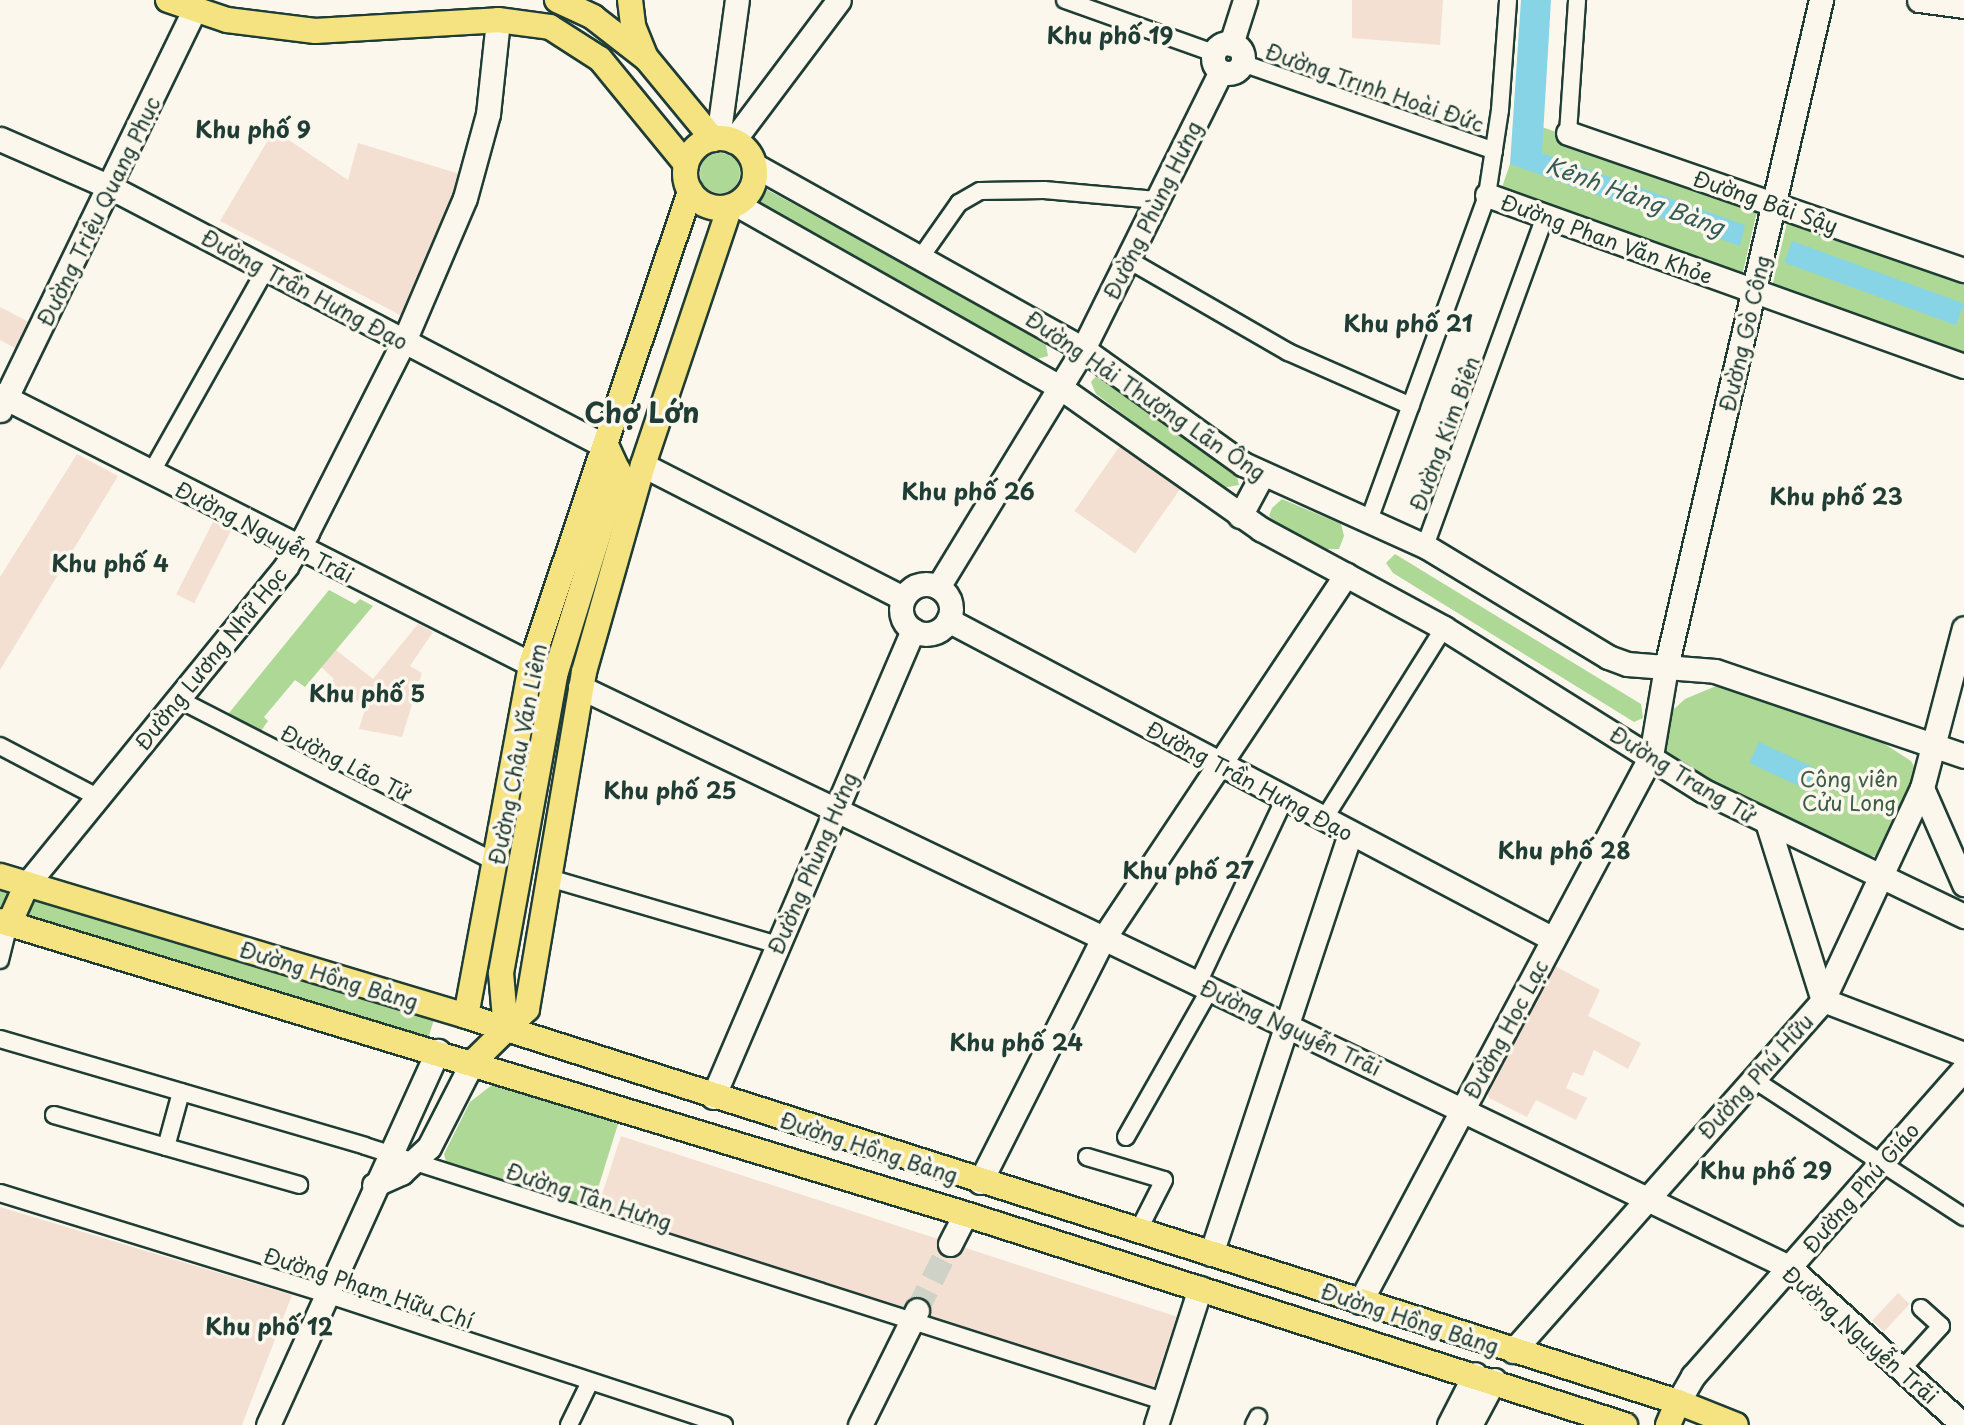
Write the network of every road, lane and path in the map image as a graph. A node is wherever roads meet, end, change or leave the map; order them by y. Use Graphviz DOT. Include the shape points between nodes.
graph roads {
  1 [pos="168,0"];
  2 [pos="557,0"];
  3 [pos="737,0"];
  4 [pos="839,0"];
  5 [pos="1065,0"];
  6 [pos="1245,0"];
  7 [pos="1508,0"];
  8 [pos="1577,0"];
  9 [pos="1919,0"];
  10 [pos="1816,1"];
  11 [pos="634,5"];
  12 [pos="1964,5"];
  13 [pos="197,6"];
  14 [pos="498,20"];
  15 [pos="1227,58"];
  16 [pos="647,59"];
  17 [pos="682,102"];
  18 [pos="653,120"];
  19 [pos="1568,133"];
  20 [pos="0,139"];
  21 [pos="721,139"];
  22 [pos="1494,151"];
  23 [pos="687,164"];
  24 [pos="754,166"];
  25 [pos="110,187"];
  26 [pos="690,191"];
  27 [pos="1487,195"];
  28 [pos="1157,200"];
  29 [pos="1774,204"];
  30 [pos="733,206"];
  31 [pos="1545,216"];
  32 [pos="921,257"];
  33 [pos="1128,259"];
  34 [pos="266,269"];
  35 [pos="1964,270"];
  36 [pos="1754,290"];
  37 [pos="404,341"];
  38 [pos="1083,349"];
  39 [pos="1964,366"];
  40 [pos="1061,388"];
  41 [pos="2,402"];
  42 [pos="1411,406"];
  43 [pos="607,447"];
  44 [pos="643,465"];
  45 [pos="618,471"];
  46 [pos="151,473"];
  47 [pos="1262,475"];
  48 [pos="1240,516"];
  49 [pos="1369,520"];
  50 [pos="1425,546"];
  51 [pos="298,548"];
  52 [pos="1346,574"];
  53 [pos="938,587"];
  54 [pos="903,597"];
  55 [pos="948,621"];
  56 [pos="1444,628"];
  57 [pos="1964,628"];
  58 [pos="913,630"];
  59 [pos="531,664"];
  60 [pos="1666,667"];
  61 [pos="555,675"];
  62 [pos="580,687"];
  63 [pos="178,699"];
  64 [pos="0,747"];
  65 [pos="1935,747"];
  66 [pos="1651,756"];
  67 [pos="1964,756"];
  68 [pos="1220,764"];
  69 [pos="1922,788"];
  70 [pos="97,797"];
  71 [pos="1285,798"];
  72 [pos="835,809"];
  73 [pos="1324,819"];
  74 [pos="1768,825"];
  75 [pos="1350,833"];
  76 [pos="495,862"];
  77 [pos="520,869"];
  78 [pos="0,876"];
  79 [pos="1880,876"];
  80 [pos="549,878"];
  81 [pos="27,884"];
  82 [pos="1964,884"];
  83 [pos="1964,916"];
  84 [pos="4,923"];
  85 [pos="1103,939"];
  86 [pos="1553,939"];
  87 [pos="778,945"];
  88 [pos="0,960"];
  89 [pos="500,974"];
  90 [pos="1204,986"];
  91 [pos="1823,1000"];
  92 [pos="466,1016"];
  93 [pos="1287,1024"];
  94 [pos="506,1030"];
  95 [pos="0,1039"];
  96 [pos="438,1051"];
  97 [pos="1964,1055"];
  98 [pos="472,1063"];
  99 [pos="1964,1069"];
  100 [pos="1753,1079"];
  101 [pos="181,1092"];
  102 [pos="713,1097"];
  103 [pos="1464,1108"];
  104 [pos="54,1115"];
  105 [pos="699,1132"];
  106 [pos="1126,1137"];
  107 [pos="166,1147"];
  108 [pos="389,1153"];
  109 [pos="1087,1157"];
  110 [pos="415,1162"];
  111 [pos="1881,1163"];
  112 [pos="981,1182"];
  113 [pos="299,1185"];
  114 [pos="374,1185"];
  115 [pos="0,1193"];
  116 [pos="1648,1196"];
  117 [pos="965,1214"];
  118 [pos="1964,1217"];
  119 [pos="1138,1231"];
  120 [pos="950,1244"];
  121 [pos="1211,1255"];
  122 [pos="1789,1267"];
  123 [pos="1200,1288"];
  124 [pos="326,1294"];
  125 [pos="1360,1302"];
  126 [pos="1921,1308"];
  127 [pos="915,1316"];
  128 [pos="1345,1332"];
  129 [pos="1504,1348"];
  130 [pos="1902,1369"];
  131 [pos="1485,1377"];
  132 [pos="590,1382"];
  133 [pos="1163,1401"];
  134 [pos="1678,1402"];
  135 [pos="268,1425"];
  136 [pos="569,1425"];
  137 [pos="724,1425"];
  138 [pos="860,1425"];
  139 [pos="1156,1425"];
  140 [pos="1449,1425"];
  141 [pos="1470,1425"];
  142 [pos="1625,1425"];
  143 [pos="1668,1425"];
  144 [pos="1736,1425"];
  145 [pos="1963,1425"];
  1 -- 13 [label="main road"];
  2 -- 16 [label="main road" via="593,17"];
  3 -- 21 [label="street"];
  4 -- 21 [label="street"];
  5 -- 15 [label="street, Đường Trịnh Hoài Đức"];
  6 -- 15 [label="street, Đường Phùng Hưng"];
  7 -- 22 [label="street"];
  8 -- 19 [label="street"];
  9 -- 12 [label="street"];
  10 -- 29 [label="street, Đường Gò Công"];
  11 -- 16 [label="main road"];
  13 -- 14 [label="main road" via="258,26 315,31"];
  13 -- 25 [label="street, Đường Triệu Quang Phục"];
  14 -- 18 [label="main road" via="550,27 576,40 600,59"];
  14 -- 37 [label="street, Đường Lương Nhữ Học" via="493,88 474,169"];
  15 -- 22 [label="street, Đường Trịnh Hoài Đức"];
  15 -- 28 [label="street, Đường Phùng Hưng"];
  16 -- 17 [label="main road"];
  17 -- 18 [label="main road" via="673,115"];
  17 -- 21 [label="main road"];
  18 -- 23 [label="main road"];
  19 -- 29 [label="street, Đường Bãi Sậy"];
  20 -- 25 [label="street, Đường Trần Hưng Đạo"];
  21 -- 23 [label="main road" via="699,145"];
  21 -- 24 [label="main road" via="747,151"];
  22 -- 27 [label="street"];
  23 -- 26 [label="main road"];
  24 -- 30 [label="main road" via="754,184"];
  24 -- 32 [label="street, Đường Hải Thượng Lãn Ông"];
  25 -- 34 [label="street, Đường Trần Hưng Đạo"];
  25 -- 41 [label="street, Đường Triệu Quang Phục"];
  26 -- 30 [label="main road" via="706,205"];
  26 -- 43 [label="main road, Đường Châu Văn Liêm"];
  27 -- 31 [label="street, Đường Phan Văn Khỏe"];
  27 -- 42 [label="street"];
  28 -- 32 [label="street" via="1044,190 980,191 959,202"];
  28 -- 33 [label="street, Đường Phùng Hưng"];
  29 -- 35 [label="street, Đường Bãi Sậy"];
  29 -- 36 [label="street, Đường Gò Công"];
  30 -- 40 [label="street, Đường Hải Thượng Lãn Ông"];
  30 -- 44 [label="main road"];
  31 -- 36 [label="street, Đường Phan Văn Khỏe"];
  31 -- 50 [label="street, Đường Kim Biên"];
  32 -- 38 [label="street, Đường Hải Thượng Lãn Ông"];
  33 -- 38 [label="street, Đường Phùng Hưng"];
  33 -- 42 [label="street" via="1288,352"];
  34 -- 37 [label="street, Đường Trần Hưng Đạo"];
  34 -- 46 [label="street"];
  36 -- 39 [label="street, Đường Phan Văn Khỏe"];
  36 -- 60 [label="street, Đường Gò Công"];
  37 -- 43 [label="street, Đường Trần Hưng Đạo"];
  37 -- 51 [label="street, Đường Lương Nhữ Học"];
  38 -- 40 [label="street, Đường Phùng Hưng"];
  38 -- 47 [label="street, Đường Hải Thượng Lãn Ông"];
  40 -- 48 [label="street, Đường Hải Thượng Lãn Ông"];
  40 -- 53 [label="street"];
  41 -- 46 [label="street, Đường Nguyễn Trãi"];
  42 -- 49 [label="street"];
  43 -- 44 [label="main road"];
  43 -- 45 [label="main road"];
  43 -- 59 [label="main road, Đường Châu Văn Liêm" via="594,466"];
  44 -- 45 [label="main road"];
  44 -- 54 [label="street"];
  44 -- 62 [label="main road"];
  45 -- 61 [label="main road, Đường Châu Văn Liêm"];
  46 -- 51 [label="street, Đường Nguyễn Trãi"];
  47 -- 48 [label="street"];
  47 -- 49 [label="street, Đường Hải Thượng Lãn Ông"];
  48 -- 52 [label="street, Đường Hải Thượng Lãn Ông"];
  49 -- 50 [label="street, Đường Hải Thượng Lãn Ông"];
  50 -- 60 [label="street, Đường Hải Thượng Lãn Ông" via="1608,657"];
  51 -- 59 [label="street, Đường Nguyễn Trãi"];
  51 -- 63 [label="street, Đường Lương Nhữ Học"];
  52 -- 56 [label="street, Đường Trang Tử"];
  52 -- 68 [label="street"];
  53 -- 54 [label="street" via="921,584"];
  53 -- 55 [label="street" via="950,602"];
  54 -- 58 [label="street" via="903,619"];
  55 -- 58 [label="street" via="933,633"];
  55 -- 68 [label="street, Đường Trần Hưng Đạo"];
  56 -- 66 [label="street, Đường Trang Tử"];
  56 -- 73 [label="street"];
  57 -- 65 [label="street, Đường Phú Hữu"];
  58 -- 72 [label="street, Đường Phùng Hưng"];
  59 -- 61 [label="main road"];
  59 -- 76 [label="main road, Đường Châu Văn Liêm"];
  60 -- 65 [label="street, Đường Hải Thượng Lãn Ông" via="1715,671"];
  60 -- 66 [label="street, Đường Gò Công"];
  61 -- 62 [label="main road"];
  61 -- 77 [label="main road, Đường Châu Văn Liêm"];
  62 -- 72 [label="street, Đường Nguyễn Trãi"];
  62 -- 80 [label="main road"];
  63 -- 70 [label="street, Đường Lương Nhữ Học"];
  63 -- 76 [label="street, Đường Lão Tử"];
  64 -- 70 [label="street"];
  65 -- 67 [label="street, Đường Hải Thượng Lãn Ông"];
  65 -- 69 [label="street, Đường Phú Hữu"];
  66 -- 74 [label="street, Đường Trang Tử"];
  66 -- 86 [label="street, Đường Học Lạc"];
  68 -- 71 [label="street, Đường Trần Hưng Đạo"];
  68 -- 85 [label="street"];
  69 -- 79 [label="street, Đường Phú Hữu"];
  69 -- 82 [label="street"];
  70 -- 81 [label="street, Đường Lương Nhữ Học"];
  71 -- 73 [label="street, Đường Trần Hưng Đạo"];
  71 -- 90 [label="street"];
  72 -- 85 [label="street, Đường Nguyễn Trãi"];
  72 -- 87 [label="street, Đường Phùng Hưng"];
  73 -- 75 [label="street, Đường Trần Hưng Đạo"];
  74 -- 79 [label="street"];
  74 -- 91 [label="street, Đường Trang Tử"];
  75 -- 86 [label="street, Đường Trần Hưng Đạo"];
  75 -- 93 [label="street"];
  76 -- 77 [label="main road"];
  76 -- 92 [label="main road, Đường Châu Văn Liêm"];
  77 -- 80 [label="main road"];
  77 -- 89 [label="main road, Đường Châu Văn Liêm"];
  78 -- 81 [label="main road, Đường Hồng Bàng"];
  79 -- 83 [label="street"];
  79 -- 91 [label="street, Đường Phú Hữu"];
  80 -- 87 [label="street"];
  80 -- 94 [label="main road" via="527,1009"];
  81 -- 84 [label="main road"];
  81 -- 92 [label="main road, Đường Hồng Bàng"];
  84 -- 88 [label="street"];
  84 -- 96 [label="main road, Đường Hồng Bàng"];
  85 -- 90 [label="street, Đường Nguyễn Trãi"];
  85 -- 112 [label="street"];
  86 -- 103 [label="street, Đường Học Lạc"];
  87 -- 102 [label="street, Đường Phùng Hưng"];
  89 -- 92 [label="main road, Đường Châu Văn Liêm"];
  89 -- 94 [label="main road, Đường Châu Văn Liêm"];
  90 -- 93 [label="street, Đường Nguyễn Trãi"];
  90 -- 106 [label="street"];
  91 -- 97 [label="street"];
  91 -- 100 [label="street, Đường Phú Hữu"];
  92 -- 94 [label="main road, Đường Hồng Bàng"];
  92 -- 96 [label="main road"];
  93 -- 103 [label="street, Đường Nguyễn Trãi"];
  93 -- 121 [label="street"];
  94 -- 98 [label="main road"];
  94 -- 102 [label="main road, Đường Hồng Bàng"];
  95 -- 101 [label="street, Đường Tân Hưng"];
  96 -- 98 [label="main road, Đường Hồng Bàng"];
  96 -- 108 [label="street"];
  98 -- 105 [label="main road, Đường Hồng Bàng"];
  98 -- 110 [label="street" via="441,1130"];
  99 -- 111 [label="street, Đường Phú Giáo"];
  100 -- 111 [label="street"];
  100 -- 116 [label="street, Đường Phú Hữu"];
  101 -- 107 [label="street"];
  101 -- 108 [label="street, Đường Tân Hưng"];
  102 -- 105 [label="main road"];
  102 -- 112 [label="main road, Đường Hồng Bàng"];
  103 -- 116 [label="street, Đường Nguyễn Trãi"];
  103 -- 125 [label="street, Đường Học Lạc"];
  104 -- 107 [label="street"];
  105 -- 117 [label="main road, Đường Hồng Bàng"];
  107 -- 113 [label="street"];
  108 -- 110 [label="street, Đường Tân Hưng"];
  108 -- 114 [label="street"];
  109 -- 119 [label="street" via="1164,1180"];
  110 -- 114 [label="street"];
  110 -- 127 [label="street, Đường Tân Hưng"];
  111 -- 118 [label="street"];
  111 -- 122 [label="street, Đường Phú Giáo"];
  112 -- 117 [label="main road"];
  112 -- 119 [label="main road, Đường Hồng Bàng"];
  114 -- 124 [label="street"];
  115 -- 124 [label="street, Đường Phạm Hữu Chí"];
  116 -- 122 [label="street, Đường Nguyễn Trãi"];
  116 -- 129 [label="street, Đường Phú Hữu" via="1540,1317"];
  117 -- 120 [label="street"];
  117 -- 123 [label="main road, Đường Hồng Bàng"];
  119 -- 121 [label="main road, Đường Hồng Bàng"];
  121 -- 123 [label="main road"];
  121 -- 125 [label="main road, Đường Hồng Bàng"];
  122 -- 130 [label="street, Đường Nguyễn Trãi"];
  122 -- 134 [label="street, Đường Phú Giáo" via="1688,1382"];
  123 -- 128 [label="main road, Đường Hồng Bàng"];
  123 -- 133 [label="street"];
  124 -- 132 [label="street, Đường Phạm Hữu Chí"];
  124 -- 135 [label="street"];
  125 -- 128 [label="main road"];
  125 -- 129 [label="main road, Đường Hồng Bàng"];
  126 -- 130 [label="street" via="1941,1326"];
  127 -- 133 [label="street, Đường Tân Hưng"];
  127 -- 138 [label="street"];
  128 -- 131 [label="main road, Đường Hồng Bàng"];
  129 -- 131 [label="main road"];
  129 -- 134 [label="main road, Đường Hồng Bàng"];
  130 -- 145 [label="street, Đường Nguyễn Trãi"];
  131 -- 140 [label="street"];
  131 -- 141 [label="street"];
  131 -- 142 [label="main road, Đường Hồng Bàng"];
  132 -- 136 [label="street"];
  132 -- 137 [label="street, Đường Phạm Hữu Chí"];
  133 -- 139 [label="street"];
  134 -- 143 [label="main road"];
  134 -- 144 [label="main road, Đường Hồng Bàng"];
}
